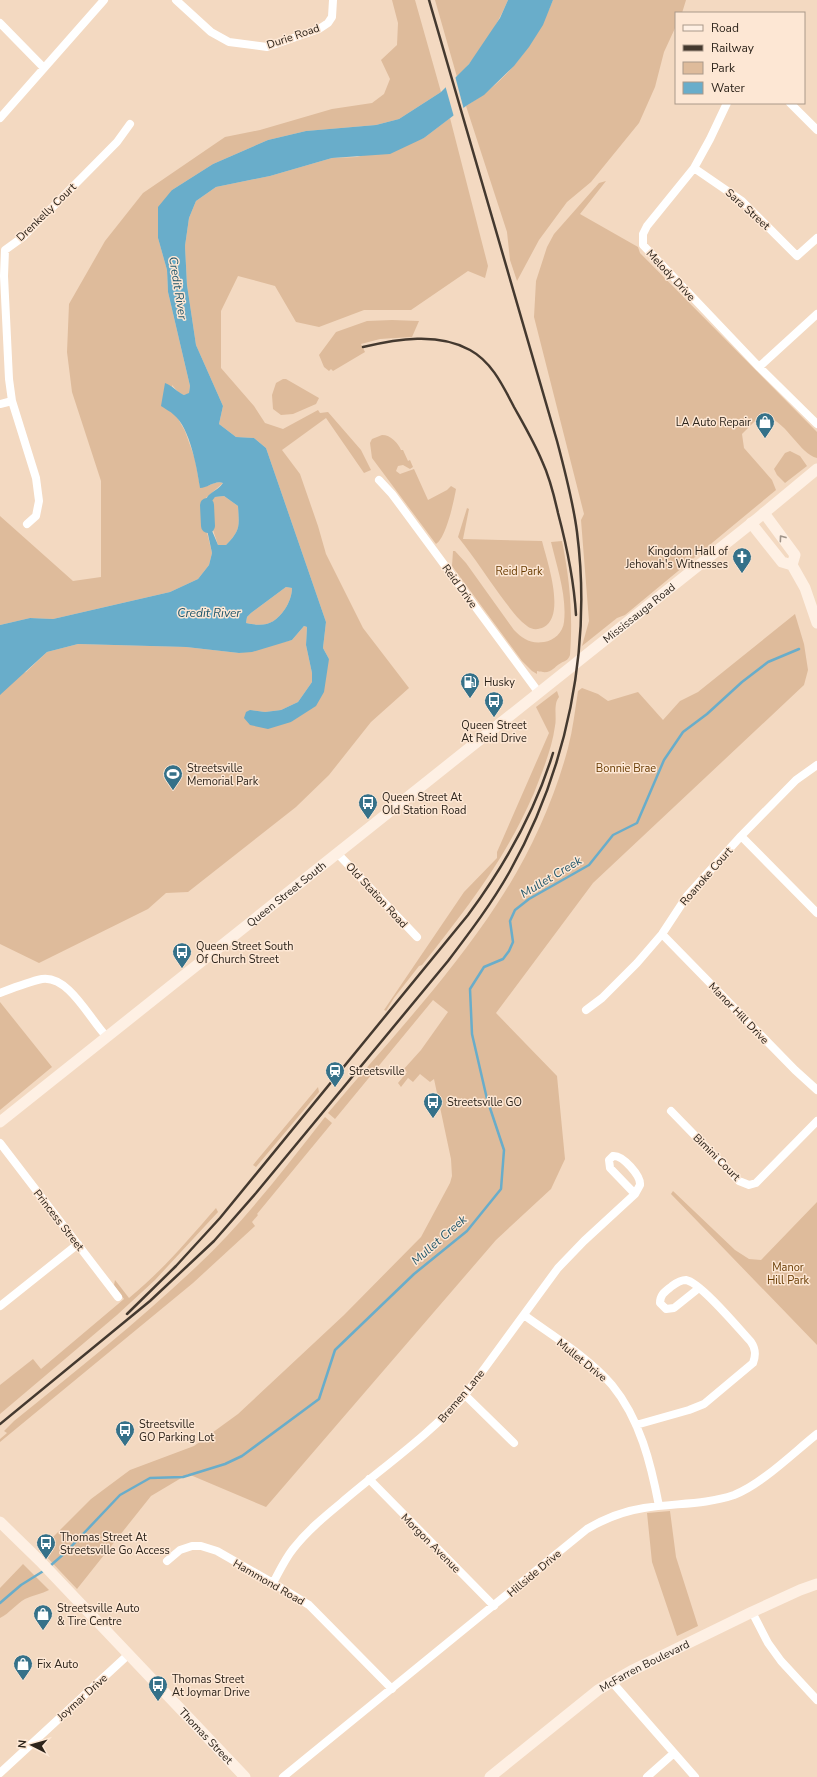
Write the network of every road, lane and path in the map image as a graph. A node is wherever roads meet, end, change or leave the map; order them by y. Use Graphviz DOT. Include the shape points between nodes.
graph roads {
  1 [pos="104,0"];
  2 [pos="176,0"];
  3 [pos="333,0"];
  4 [pos="0,22"];
  5 [pos="44,68"];
  6 [pos="727,104"];
  7 [pos="791,104"];
  8 [pos="0,118"];
  9 [pos="130,124"];
  10 [pos="817,130"];
  11 [pos="694,168"];
  12 [pos="817,238"];
  13 [pos="3,248"];
  14 [pos="817,314"];
  15 [pos="759,367"];
  16 [pos="12,402"];
  17 [pos="0,404"];
  18 [pos="817,424"];
  19 [pos="817,469"];
  20 [pos="379,480"];
  21 [pos="764,513"];
  22 [pos="751,523"];
  23 [pos="27,524"];
  24 [pos="792,566"];
  25 [pos="817,623"];
  26 [pos="572,665"];
  27 [pos="539,692"];
  28 [pos="817,766"];
  29 [pos="741,836"];
  30 [pos="338,853"];
  31 [pos="817,914"];
  32 [pos="662,934"];
  33 [pos="417,937"];
  34 [pos="0,993"];
  35 [pos="586,1010"];
  36 [pos="107,1037"];
  37 [pos="817,1090"];
  38 [pos="671,1111"];
  39 [pos="817,1121"];
  40 [pos="0,1122"];
  41 [pos="0,1144"];
  42 [pos="635,1194"];
  43 [pos="78,1244"];
  44 [pos="699,1288"];
  45 [pos="118,1297"];
  46 [pos="0,1306"];
  47 [pos="524,1315"];
  48 [pos="465,1395"];
  49 [pos="636,1425"];
  50 [pos="817,1434"];
  51 [pos="514,1443"];
  52 [pos="369,1480"];
  53 [pos="659,1506"];
  54 [pos="0,1522"];
  55 [pos="167,1561"];
  56 [pos="273,1583"];
  57 [pos="817,1584"];
  58 [pos="494,1606"];
  59 [pos="752,1612"];
  60 [pos="129,1654"];
  61 [pos="612,1682"];
  62 [pos="392,1689"];
  63 [pos="817,1700"];
  64 [pos="674,1753"];
  65 [pos="0,1773"];
  66 [pos="245,1777"];
  67 [pos="283,1777"];
  68 [pos="490,1777"];
  69 [pos="647,1777"];
  70 [pos="695,1777"];
  1 -- 5 [label="street"];
  2 -- 3 [label="street, Durie Road" via="211,32 229,42 267,47 319,29 328,23 332,17"];
  4 -- 5 [label="street"];
  5 -- 8 [label="street"];
  6 -- 11 [label="street, Melody Drive"];
  7 -- 10 [label="street"];
  9 -- 13 [label="street, Drenkelly Court" via="106,154 23,237"];
  11 -- 12 [label="street, Sara Street" via="742,201 797,256"];
  11 -- 15 [label="street, Melody Drive" via="647,226 643,234 643,245"];
  13 -- 16 [label="street, Drenkelly Court"];
  14 -- 15 [label="street"];
  15 -- 18 [label="street, Melody Drive"];
  16 -- 17 [label="street"];
  16 -- 23 [label="street, Drenkelly Court" via="36,478 36,516"];
  19 -- 21 [label="main road, Mississauga Road"];
  20 -- 27 [label="street, Reid Drive" via="390,491"];
  21 -- 22 [label="main road, Mississauga Road"];
  24 -- 21 [label="main road, one-way" via="795,555"];
  22 -- 24 [label="main road" via="782,562"];
  22 -- 26 [label="main road, Mississauga Road"];
  24 -- 25 [label="main road" via="805,588"];
  26 -- 27 [label="main road, Queen Street South"];
  27 -- 30 [label="main road, Queen Street South"];
  28 -- 29 [label="street, Roanoke Court" via="796,780"];
  29 -- 31 [label="street"];
  29 -- 32 [label="street, Roanoke Court" via="687,896"];
  30 -- 33 [label="street, Old Station Road"];
  30 -- 36 [label="main road, Queen Street South"];
  32 -- 35 [label="street, Roanoke Court" via="637,963 602,998"];
  32 -- 37 [label="street, Manor Hill Drive"];
  34 -- 36 [label="street" via="42,979 57,980 67,987"];
  36 -- 40 [label="main road, Queen Street South"];
  38 -- 39 [label="street, Bimini Court" via="740,1181 749,1185 756,1183"];
  41 -- 43 [label="street, Princess Street"];
  42 -- 42 [label="street" via="610,1168 609,1160 613,1156 622,1158 638,1175 640,1185"];
  42 -- 47 [label="street, Bremen Lane" via="570,1255"];
  43 -- 45 [label="street, Princess Street"];
  43 -- 46 [label="street"];
  44 -- 44 [label="street" via="674,1308 666,1309 660,1303 662,1294 680,1281 688,1281"];
  44 -- 49 [label="street" via="751,1342 756,1350 753,1364 704,1404"];
  47 -- 48 [label="street, Bremen Lane"];
  47 -- 49 [label="street, Mullet Drive" via="602,1374 620,1397"];
  48 -- 51 [label="street"];
  48 -- 52 [label="street, Bremen Lane" via="430,1431"];
  49 -- 53 [label="street, Mullet Drive" via="644,1442"];
  50 -- 53 [label="street, Hillside Drive" via="760,1480 741,1491 713,1500"];
  52 -- 56 [label="street, Bremen Lane" via="301,1539 291,1550"];
  52 -- 58 [label="street, Morgon Avenue"];
  53 -- 58 [label="street, Hillside Drive" via="628,1512 595,1525 579,1535"];
  54 -- 60 [label="main road, Thomas Street"];
  55 -- 56 [label="street, Hammond Road" via="180,1550 201,1546 217,1551"];
  56 -- 62 [label="street, Hammond Road" via="309,1605"];
  57 -- 59 [label="main road, McFarren Boulevard"];
  58 -- 62 [label="street, Hillside Drive"];
  59 -- 61 [label="main road, McFarren Boulevard"];
  59 -- 63 [label="street" via="781,1661"];
  60 -- 65 [label="street, Joymar Drive"];
  60 -- 66 [label="main road, Thomas Street"];
  61 -- 64 [label="street"];
  61 -- 68 [label="main road, McFarren Boulevard" via="587,1698"];
  62 -- 67 [label="street, Hillside Drive"];
  64 -- 69 [label="street"];
  64 -- 70 [label="street"];
}
